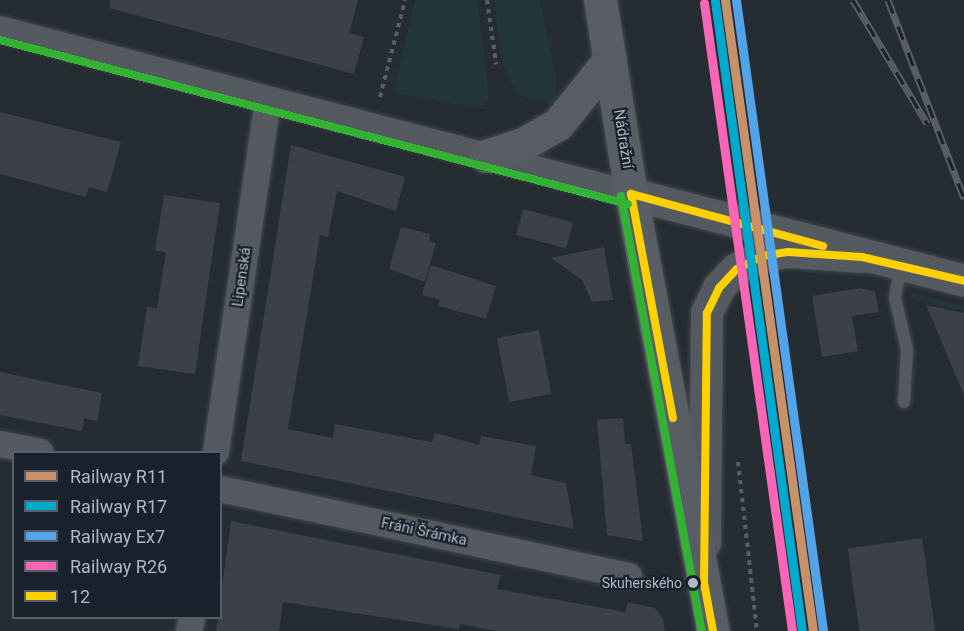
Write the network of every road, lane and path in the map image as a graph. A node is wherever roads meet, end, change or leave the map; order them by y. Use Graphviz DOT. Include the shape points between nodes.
graph roads {
  1 [pos="405,0"];
  2 [pos="487,0"];
  3 [pos="600,0"];
  4 [pos="0,28"];
  5 [pos="610,60"];
  6 [pos="495,64"];
  7 [pos="380,97"];
  8 [pos="268,101"];
  9 [pos="486,156"];
  10 [pos="632,194"];
  11 [pos="862,257"];
  12 [pos="901,266"];
  13 [pos="964,281"];
  14 [pos="904,402"];
  15 [pos="0,444"];
  16 [pos="31,451"];
  17 [pos="216,451"];
  18 [pos="222,489"];
  19 [pos="629,576"];
  20 [pos="704,583"];
  21 [pos="713,631"];
  1 -- 7 [label="path"];
  2 -- 6 [label="path"];
  3 -- 5 [label="main road, Nádražní"];
  4 -- 8 [label="street"];
  5 -- 9 [label="main road" via="558,124 523,144"];
  5 -- 10 [label="main road, Nádražní"];
  8 -- 9 [label="street"];
  8 -- 17 [label="street, Lipenská"];
  9 -- 10 [label="street"];
  10 -- 11 [label="street"];
  10 -- 20 [label="main road, Nádražní"];
  11 -- 12 [label="street"];
  11 -- 20 [label="street" via="788,252 762,256 737,268 719,288 707,313"];
  12 -- 13 [label="street"];
  12 -- 14 [label="lane" via="895,297 907,350"];
  15 -- 16 [label="street"];
  18 -- 19 [label="street, Fráni Šrámka"];
  20 -- 21 [label="main road, Nádražní"];
}
